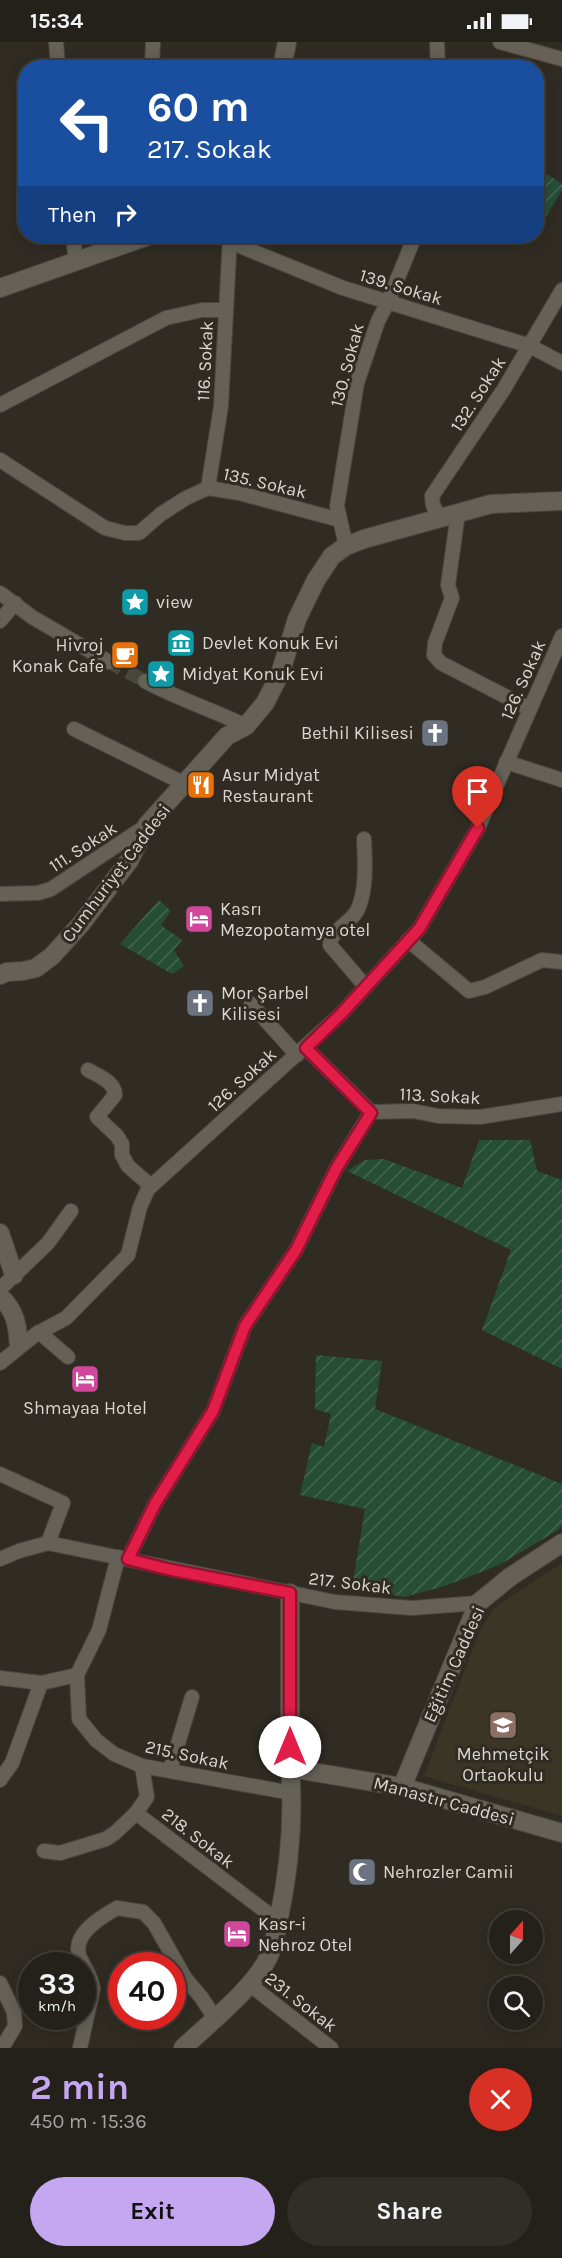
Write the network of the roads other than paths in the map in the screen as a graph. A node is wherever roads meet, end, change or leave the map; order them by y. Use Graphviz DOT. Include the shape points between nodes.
graph roads {
  1 [pos="56,42"];
  2 [pos="153,42"];
  3 [pos="286,42"];
  4 [pos="437,42"];
  5 [pos="500,42"];
  6 [pos="562,59"];
  7 [pos="57,60"];
  8 [pos="152,60"];
  9 [pos="283,60"];
  10 [pos="438,60"];
  11 [pos="74,243"];
  12 [pos="129,243"];
  13 [pos="230,243"];
  14 [pos="239,243"];
  15 [pos="412,243"];
  16 [pos="76,262"];
  17 [pos="0,288"];
  18 [pos="562,290"];
  19 [pos="388,302"];
  20 [pos="225,310"];
  21 [pos="530,346"];
  22 [pos="562,363"];
  23 [pos="0,405"];
  24 [pos="0,460"];
  25 [pos="208,488"];
  26 [pos="562,501"];
  27 [pos="458,513"];
  28 [pos="439,518"];
  29 [pos="340,520"];
  30 [pos="346,546"];
  31 [pos="0,593"];
  32 [pos="15,603"];
  33 [pos="0,621"];
  34 [pos="562,636"];
  35 [pos="109,662"];
  36 [pos="145,681"];
  37 [pos="530,709"];
  38 [pos="246,726"];
  39 [pos="74,729"];
  40 [pos="506,762"];
  41 [pos="562,780"];
  42 [pos="185,784"];
  43 [pos="147,825"];
  44 [pos="364,839"];
  45 [pos="0,894"];
  46 [pos="408,940"];
  47 [pos="562,962"];
  48 [pos="0,975"];
  49 [pos="366,987"];
  50 [pos="251,1004"];
  51 [pos="302,1051"];
  52 [pos="88,1070"];
  53 [pos="562,1104"];
  54 [pos="371,1113"];
  55 [pos="152,1186"];
  56 [pos="71,1211"];
  57 [pos="0,1233"];
  58 [pos="14,1275"];
  59 [pos="0,1289"];
  60 [pos="0,1296"];
  61 [pos="39,1332"];
  62 [pos="19,1346"];
  63 [pos="68,1357"];
  64 [pos="0,1363"];
  65 [pos="0,1474"];
  66 [pos="48,1543"];
  67 [pos="562,1543"];
  68 [pos="123,1558"];
  69 [pos="0,1559"];
  70 [pos="290,1593"];
  71 [pos="478,1603"];
  72 [pos="76,1675"];
  73 [pos="0,1678"];
  74 [pos="41,1683"];
  75 [pos="192,1697"];
  76 [pos="142,1766"];
  77 [pos="290,1768"];
  78 [pos="170,1770"];
  79 [pos="0,1780"];
  80 [pos="402,1787"];
  81 [pos="292,1793"];
  82 [pos="136,1813"];
  83 [pos="562,1833"];
  84 [pos="44,1851"];
  85 [pos="278,1921"];
  86 [pos="0,1983"];
  87 [pos="249,1984"];
  88 [pos="214,2018"];
  89 [pos="2,2048"];
  90 [pos="80,2048"];
  91 [pos="183,2048"];
  92 [pos="331,2048"];
  1 -- 7 [label="street"];
  2 -- 8 [label="street"];
  3 -- 9 [label="street"];
  4 -- 10 [label="street"];
  5 -- 6 [label="street"];
  11 -- 16 [label="street"];
  12 -- 16 [label="street"];
  13 -- 20 [label="street, 116. Sokak"];
  14 -- 19 [label="street, 139. Sokak" via="343,288"];
  15 -- 19 [label="street, 130. Sokak"];
  16 -- 17 [label="street"];
  18 -- 21 [label="street, 132. Sokak"];
  19 -- 21 [label="street, 139. Sokak"];
  19 -- 29 [label="street, 130. Sokak" via="357,383 337,506"];
  20 -- 23 [label="street" via="202,310 166,318"];
  20 -- 25 [label="street, 116. Sokak" via="221,406"];
  21 -- 22 [label="street, 139. Sokak"];
  21 -- 28 [label="street, 132. Sokak" via="432,496"];
  24 -- 25 [label="street, 135. Sokak" via="105,528 125,533 139,533 161,514"];
  25 -- 29 [label="street, 135. Sokak"];
  26 -- 27 [label="street, Cumhuriyet Caddesi" via="491,504"];
  27 -- 28 [label="street, Cumhuriyet Caddesi"];
  27 -- 37 [label="street" via="448,585 452,598 434,655 441,663"];
  28 -- 30 [label="street, Cumhuriyet Caddesi"];
  29 -- 30 [label="street, 130. Sokak"];
  30 -- 38 [label="street, Cumhuriyet Caddesi" via="332,556 316,580 266,703"];
  31 -- 32 [label="street"];
  32 -- 33 [label="street"];
  32 -- 35 [label="street"];
  34 -- 37 [label="street, 126. Sokak"];
  36 -- 38 [label="street"];
  37 -- 40 [label="street, 126. Sokak"];
  38 -- 42 [label="street, Cumhuriyet Caddesi" via="227,736"];
  39 -- 42 [label="street"];
  40 -- 41 [label="street"];
  40 -- 46 [label="street, 126. Sokak" via="460,861 419,929"];
  42 -- 43 [label="street, Cumhuriyet Caddesi"];
  43 -- 45 [label="street, 111. Sokak" via="51,889"];
  43 -- 48 [label="street, Cumhuriyet Caddesi" via="129,861 52,956 36,968"];
  44 -- 49 [label="street" via="365,866 358,909 329,941"];
  46 -- 47 [label="street" via="469,991 542,960"];
  46 -- 49 [label="street, 126. Sokak"];
  49 -- 51 [label="street, 126. Sokak"];
  50 -- 51 [label="street"];
  51 -- 54 [label="street"];
  51 -- 55 [label="street, 126. Sokak"];
  52 -- 55 [label="street" via="115,1089 115,1095 97,1117 117,1136 128,1166"];
  53 -- 54 [label="street, 113. Sokak" via="480,1117 413,1111"];
  54 -- 68 [label="street" via="336,1169 296,1250 245,1326 213,1411"];
  55 -- 61 [label="street, 126. Sokak" via="140,1207 128,1255 66,1318"];
  56 -- 58 [label="street" via="48,1243"];
  57 -- 58 [label="street"];
  58 -- 59 [label="street"];
  60 -- 62 [label="street" via="17,1320"];
  61 -- 62 [label="street, 126. Sokak"];
  61 -- 63 [label="street"];
  62 -- 64 [label="street, 126. Sokak"];
  65 -- 66 [label="street" via="63,1503"];
  66 -- 68 [label="street, 217. Sokak"];
  66 -- 69 [label="street"];
  67 -- 71 [label="street, Eğitim Caddesi"];
  68 -- 70 [label="street, 217. Sokak"];
  68 -- 72 [label="street" via="99,1630"];
  70 -- 71 [label="street, 217. Sokak" via="334,1602 412,1608"];
  70 -- 77 [label="street"];
  71 -- 80 [label="street, Eğitim Caddesi"];
  72 -- 74 [label="street"];
  72 -- 76 [label="street, 215. Sokak" via="79,1719 114,1754"];
  73 -- 74 [label="street"];
  74 -- 79 [label="street" via="12,1763"];
  75 -- 78 [label="street"];
  76 -- 78 [label="street, 215. Sokak"];
  76 -- 82 [label="street, 218. Sokak" via="147,1797"];
  77 -- 80 [label="street, Manastır Caddesi"];
  77 -- 81 [label="street"];
  78 -- 81 [label="street, 215. Sokak"];
  80 -- 83 [label="street, Manastır Caddesi"];
  81 -- 85 [label="street"];
  82 -- 84 [label="street" via="106,1839 60,1853"];
  82 -- 85 [label="street, 218. Sokak"];
  85 -- 87 [label="street" via="268,1959"];
  86 -- 89 [label="street" via="14,2012 15,2025"];
  87 -- 88 [label="street"];
  87 -- 92 [label="street, 231. Sokak"];
  88 -- 90 [label="street" via="185,1978 154,1923 143,1912 117,1908 92,1924 80,1940 78,1954 93,1989"];
  88 -- 91 [label="street"];
}
